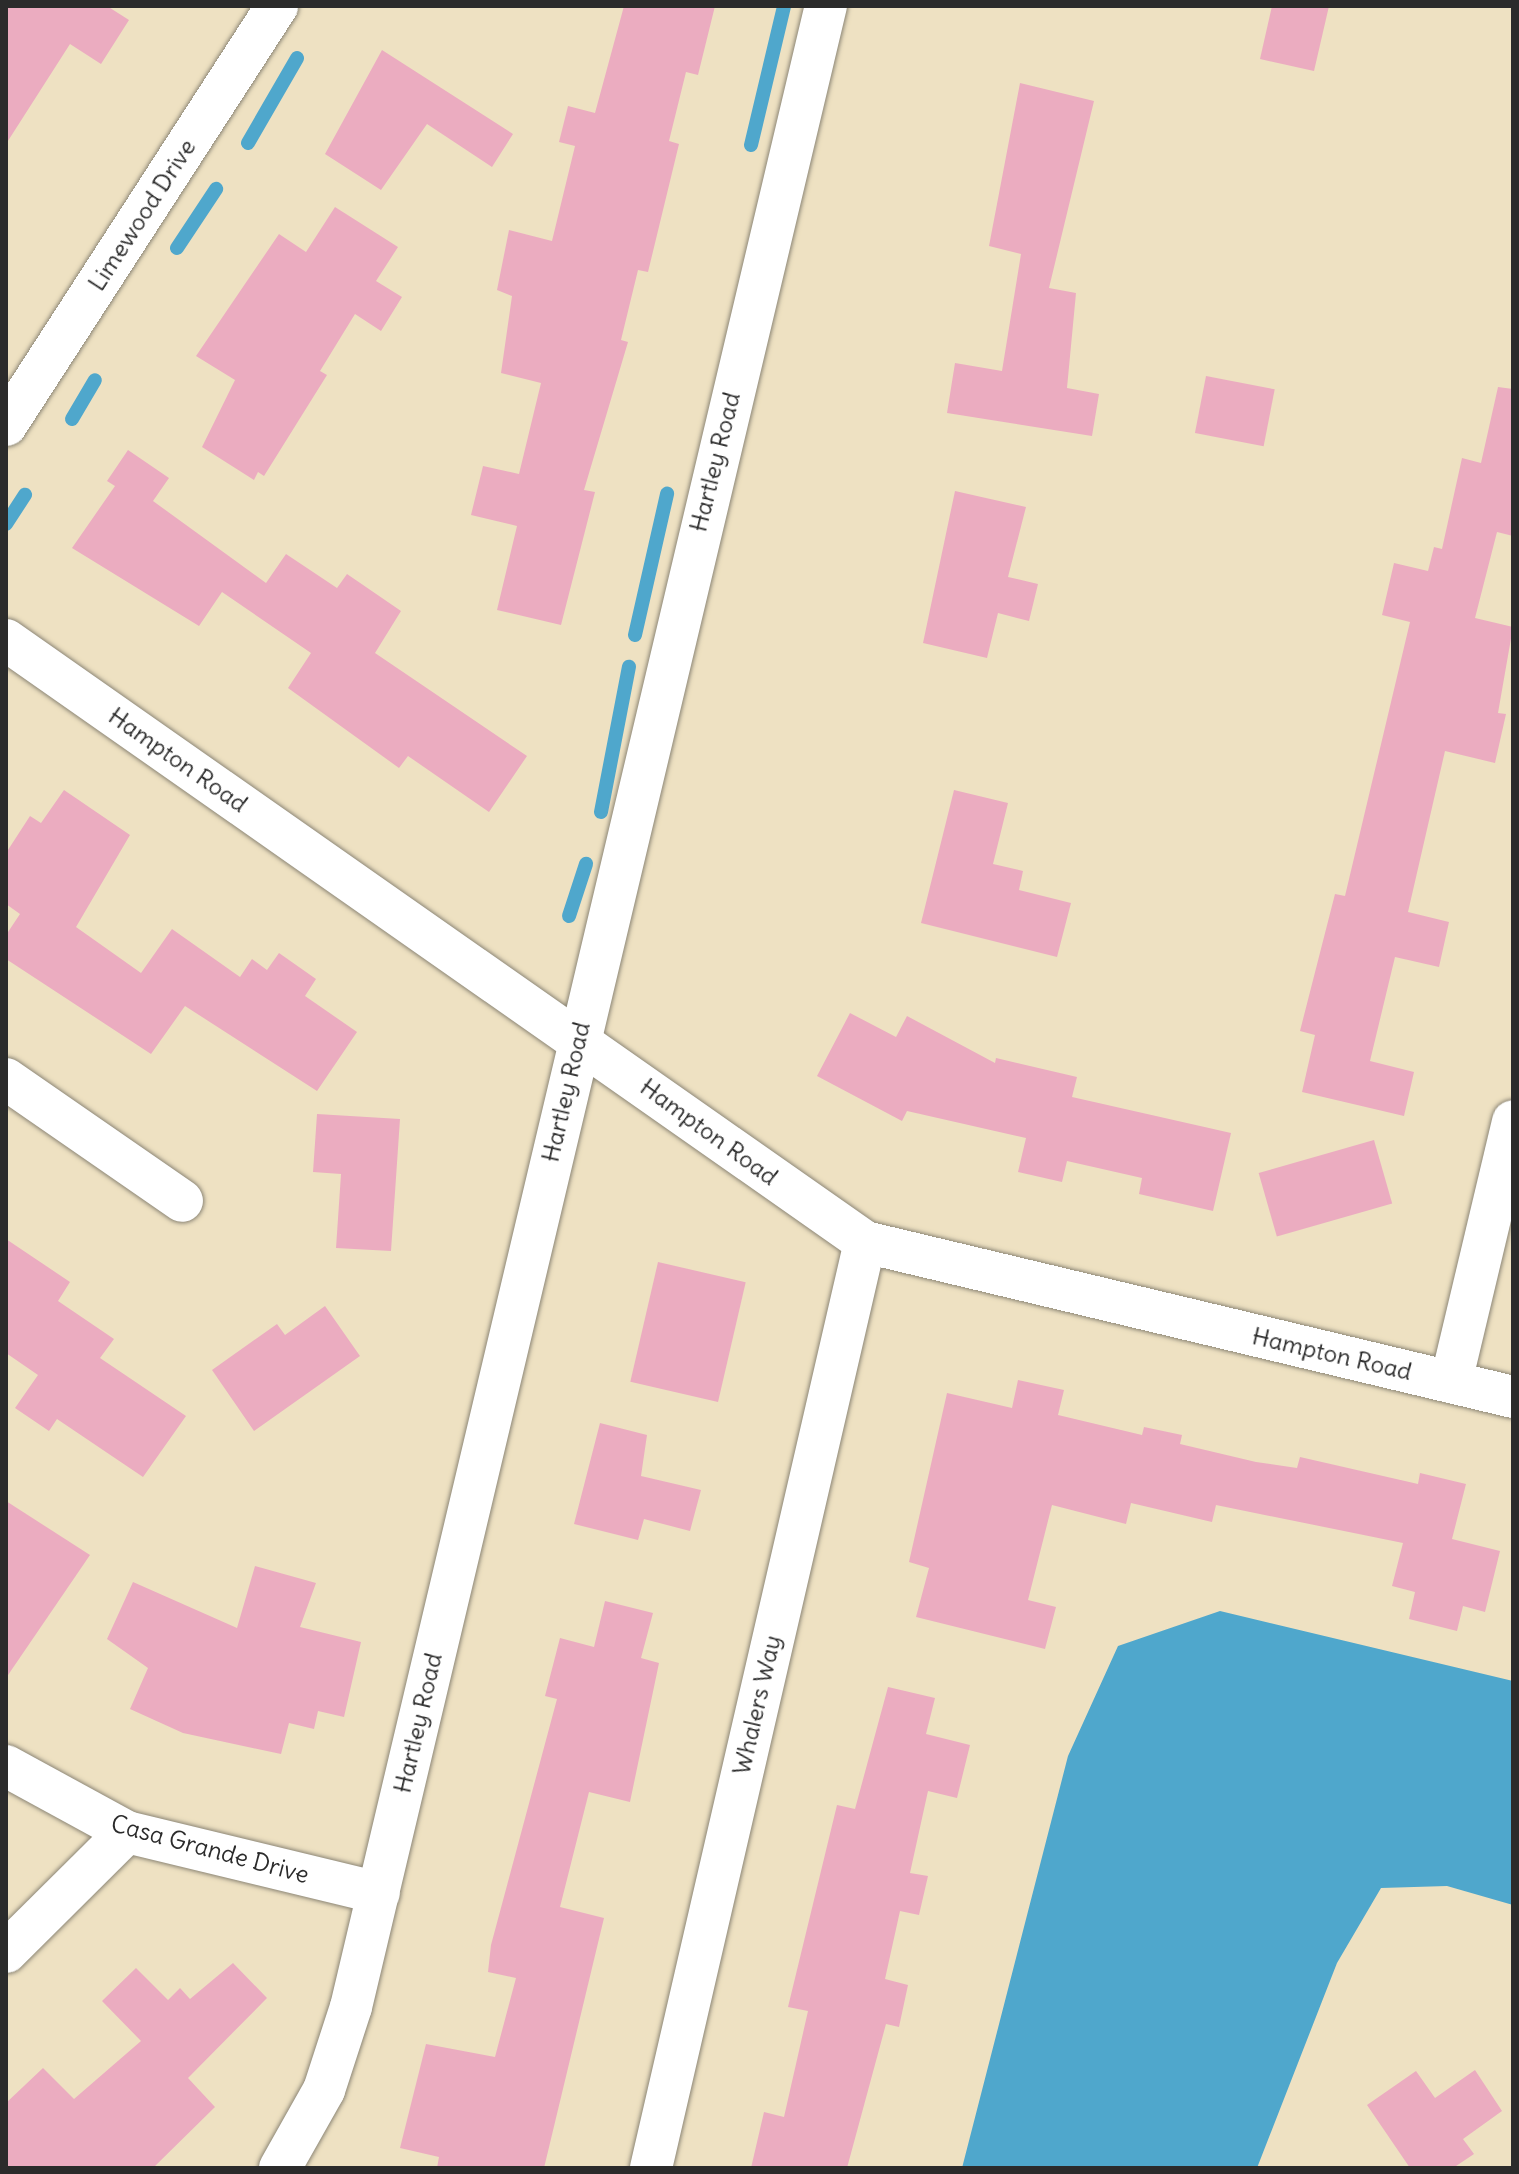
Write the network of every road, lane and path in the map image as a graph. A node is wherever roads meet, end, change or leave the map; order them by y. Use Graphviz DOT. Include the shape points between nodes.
graph roads {
  1 [pos="277,6"];
  2 [pos="826,6"];
  3 [pos="6,425"];
  4 [pos="6,640"];
  5 [pos="578,1040"];
  6 [pos="6,1079"];
  7 [pos="1513,1121"];
  8 [pos="182,1201"];
  9 [pos="865,1242"];
  10 [pos="1451,1382"];
  11 [pos="1513,1397"];
  12 [pos="6,1766"];
  13 [pos="127,1832"];
  14 [pos="379,1893"];
  15 [pos="6,1952"];
  16 [pos="280,2168"];
  17 [pos="651,2168"];
  1 -- 3 [label="street, Limewood Drive"];
  2 -- 5 [label="street, Hartley Road"];
  4 -- 5 [label="street, Hampton Road"];
  5 -- 9 [label="street, Hampton Road"];
  5 -- 14 [label="street, Hartley Road"];
  6 -- 8 [label="street"];
  7 -- 10 [label="street"];
  9 -- 10 [label="street, Hampton Road"];
  9 -- 17 [label="street, Whalers Way"];
  10 -- 11 [label="street, Hampton Road"];
  12 -- 13 [label="street, Casa Grande Drive"];
  13 -- 14 [label="street, Casa Grande Drive"];
  13 -- 15 [label="street"];
  14 -- 16 [label="street, Hartley Road" via="324,2090"];
}
